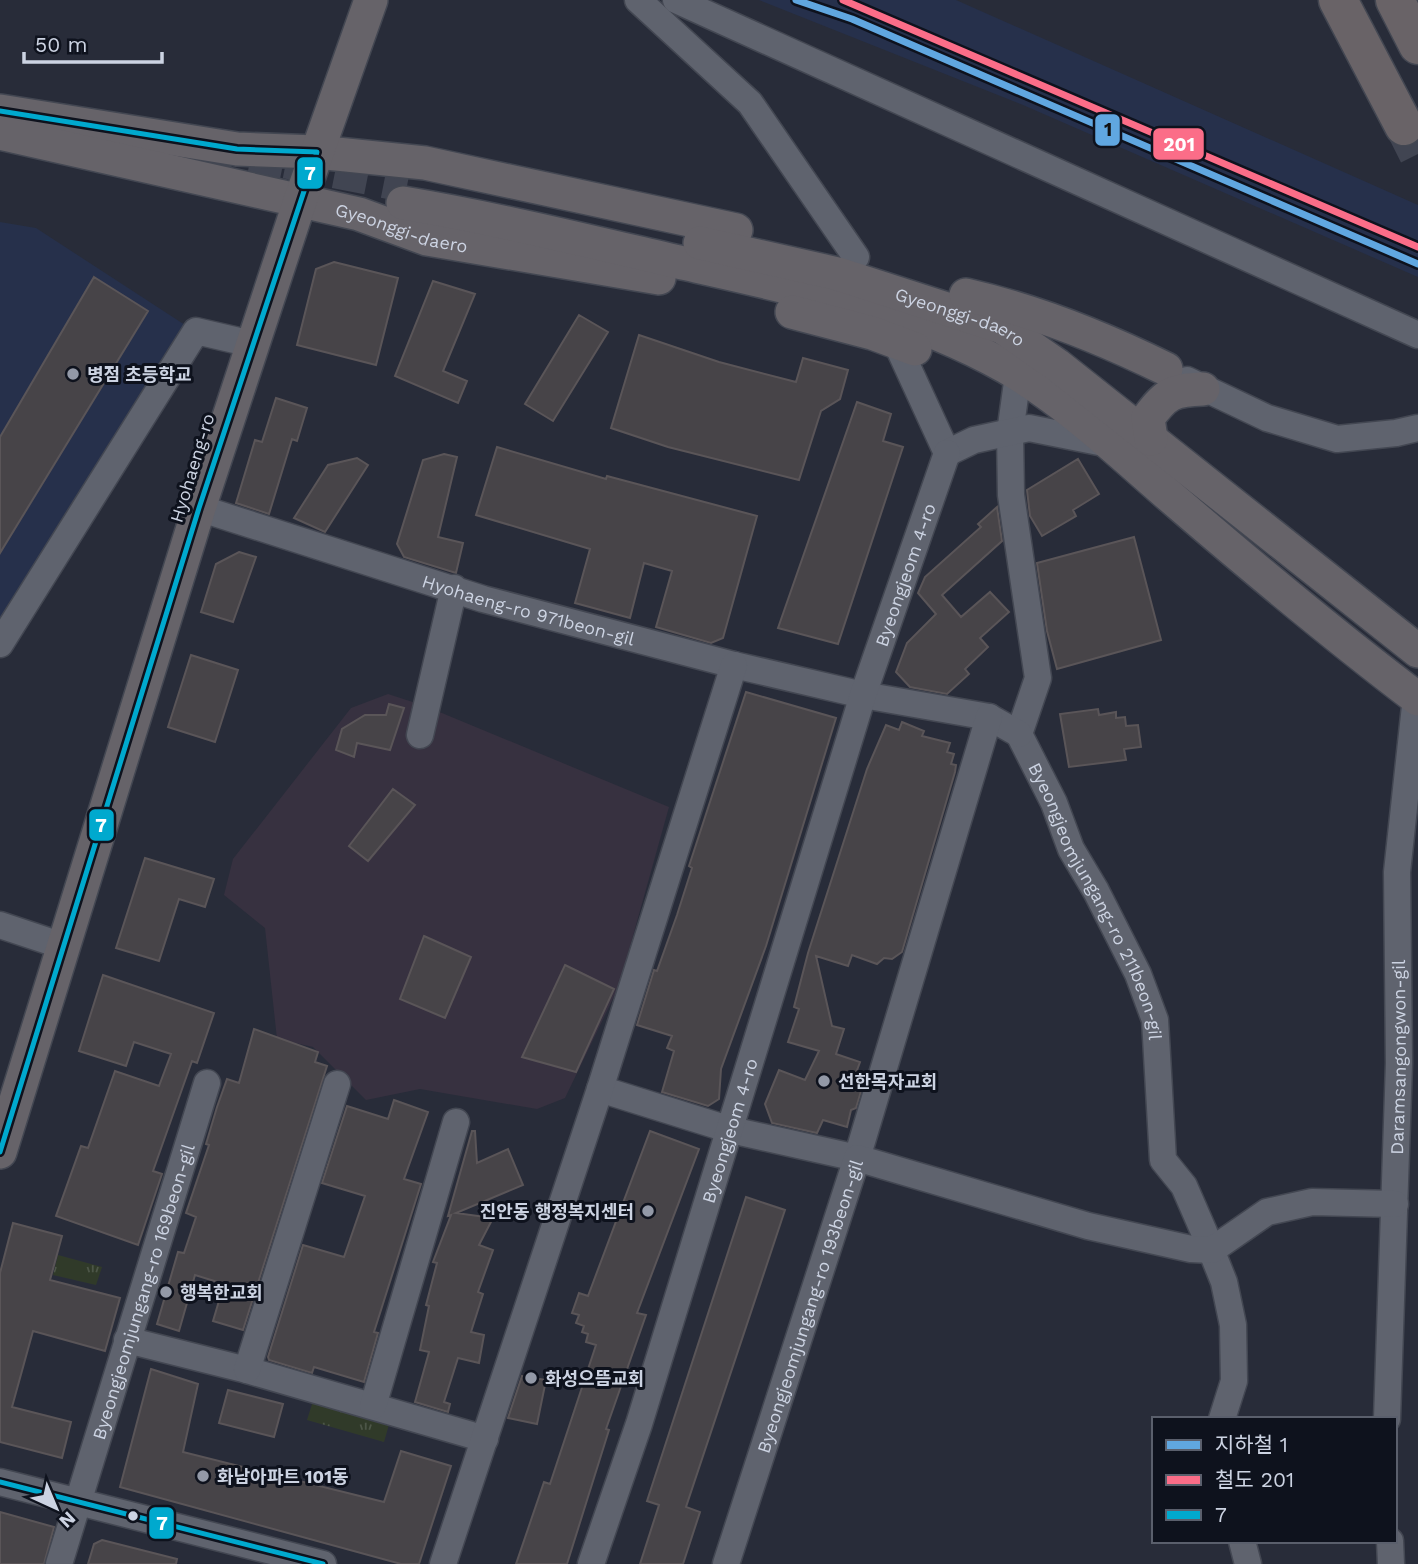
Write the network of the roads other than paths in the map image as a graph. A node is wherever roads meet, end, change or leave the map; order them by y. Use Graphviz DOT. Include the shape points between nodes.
graph roads {
  1 [pos="349,0"];
  2 [pos="371,0"];
  3 [pos="638,0"];
  4 [pos="676,0"];
  5 [pos="1338,0"];
  6 [pos="1395,0"];
  7 [pos="346,37"];
  8 [pos="1418,45"];
  9 [pos="0,111"];
  10 [pos="1404,126"];
  11 [pos="0,134"];
  12 [pos="306,151"];
  13 [pos="289,199"];
  14 [pos="856,257"];
  15 [pos="953,292"];
  16 [pos="1002,327"];
  17 [pos="1418,335"];
  18 [pos="243,342"];
  19 [pos="896,342"];
  20 [pos="1166,369"];
  21 [pos="1023,381"];
  22 [pos="1203,389"];
  23 [pos="1418,428"];
  24 [pos="1010,433"];
  25 [pos="1151,439"];
  26 [pos="1114,445"];
  27 [pos="947,453"];
  28 [pos="199,508"];
  29 [pos="454,588"];
  30 [pos="0,644"];
  31 [pos="1418,651"];
  32 [pos="734,665"];
  33 [pos="863,695"];
  34 [pos="1417,698"];
  35 [pos="989,717"];
  36 [pos="1019,734"];
  37 [pos="420,735"];
  38 [pos="0,925"];
  39 [pos="54,943"];
  40 [pos="0,1080"];
  41 [pos="207,1083"];
  42 [pos="337,1084"];
  43 [pos="600,1088"];
  44 [pos="456,1122"];
  45 [pos="731,1130"];
  46 [pos="0,1152"];
  47 [pos="857,1158"];
  48 [pos="1395,1204"];
  49 [pos="1212,1250"];
  50 [pos="127,1340"];
  51 [pos="247,1370"];
  52 [pos="373,1406"];
  53 [pos="1223,1417"];
  54 [pos="1387,1417"];
  55 [pos="485,1439"];
  56 [pos="0,1482"];
  57 [pos="78,1500"];
  58 [pos="1243,1543"];
  59 [pos="1390,1543"];
  60 [pos="59,1564"];
  61 [pos="323,1564"];
  62 [pos="443,1564"];
  63 [pos="591,1564"];
  64 [pos="726,1564"];
  65 [pos="1248,1564"];
  66 [pos="1391,1564"];
  1 -- 7 [label="main road, Hyohaeng-ro"];
  2 -- 7 [label="main road"];
  3 -- 14 [label="street" via="750,103"];
  4 -- 17 [label="street"];
  5 -- 10 [label="highway"];
  6 -- 8 [label="highway"];
  7 -- 12 [label="main road, Hyohaeng-ro"];
  9 -- 12 [label="main road" via="237,149"];
  11 -- 13 [label="main road, Gyeonggi-daero"];
  12 -- 13 [label="main road, Hyohaeng-ro"];
  12 -- 14 [label="main road" via="425,163"];
  13 -- 18 [label="main road, Hyohaeng-ro"];
  13 -- 19 [label="main road, Gyeonggi-daero" via="359,214 427,239 654,277"];
  14 -- 15 [label="main road"];
  15 -- 16 [label="main road"];
  15 -- 20 [label="main road" via="1014,306 1110,341"];
  16 -- 20 [label="street" via="1027,329"];
  16 -- 21 [label="main road, Gyeonggi-daero" via="838,274 614,225 405,194 873,309 947,336"];
  16 -- 25 [label="main road, Gyeonggi-daero"];
  18 -- 28 [label="main road, Hyohaeng-ro"];
  18 -- 30 [label="street" via="196,331"];
  18 -- 39 [label="main road, Hyohaeng-ro"];
  19 -- 21 [label="main road, Gyeonggi-daero"];
  19 -- 27 [label="street"];
  20 -- 22 [label="street"];
  21 -- 24 [label="street"];
  21 -- 26 [label="main road, Gyeonggi-daero"];
  22 -- 23 [label="street" via="1267,418 1336,439"];
  22 -- 25 [label="main road" via="1175,390 1158,403 1147,418"];
  24 -- 26 [label="street" via="1029,428"];
  24 -- 27 [label="street" via="974,440"];
  24 -- 36 [label="street" via="1011,495 1038,678"];
  25 -- 31 [label="main road, Gyeonggi-daero"];
  26 -- 34 [label="main road, Gyeonggi-daero" via="1317,621"];
  27 -- 33 [label="street, Byeongjeom 4-ro"];
  28 -- 29 [label="street, Hyohaeng-ro 971beon-gil"];
  28 -- 39 [label="main road, Hyohaeng-ro"];
  29 -- 32 [label="street, Hyohaeng-ro 971beon-gil"];
  29 -- 37 [label="street"];
  32 -- 33 [label="street, Hyohaeng-ro 971beon-gil"];
  32 -- 43 [label="street"];
  33 -- 35 [label="street"];
  33 -- 45 [label="street, Byeongjeom 4-ro"];
  34 -- 48 [label="street, Daramsangongwon-gil" via="1397,872"];
  35 -- 36 [label="street"];
  35 -- 47 [label="street"];
  36 -- 49 [label="street, Byeongjeomjungang-ro 211beon-gil" via="1071,849 1138,974 1155,1020 1163,1160 1184,1186"];
  38 -- 39 [label="street"];
  39 -- 40 [label="main road, Hyohaeng-ro"];
  39 -- 46 [label="main road, Hyohaeng-ro"];
  41 -- 50 [label="street, Byeongjeomjungang-ro 169beon-gil"];
  42 -- 51 [label="street"];
  43 -- 45 [label="street"];
  43 -- 55 [label="street"];
  44 -- 52 [label="street"];
  45 -- 47 [label="street"];
  45 -- 63 [label="street, Byeongjeom 4-ro"];
  47 -- 49 [label="street, Byeongjeomjungang-ro 193beon-gil" via="1088,1226"];
  47 -- 64 [label="street, Byeongjeomjungang-ro 193beon-gil"];
  48 -- 49 [label="street" via="1312,1202 1267,1212"];
  48 -- 54 [label="street, Daramsangongwon-gil"];
  49 -- 53 [label="street, Byeongjeomjungang-ro 211beon-gil" via="1233,1325 1234,1381"];
  50 -- 51 [label="street"];
  50 -- 57 [label="street, Byeongjeomjungang-ro 169beon-gil"];
  51 -- 52 [label="street"];
  52 -- 55 [label="street"];
  55 -- 62 [label="street"];
  56 -- 57 [label="street"];
  57 -- 60 [label="street, Byeongjeomjungang-ro 169beon-gil"];
  57 -- 61 [label="street"];
  58 -- 65 [label="street"];
  59 -- 66 [label="street"];
}
